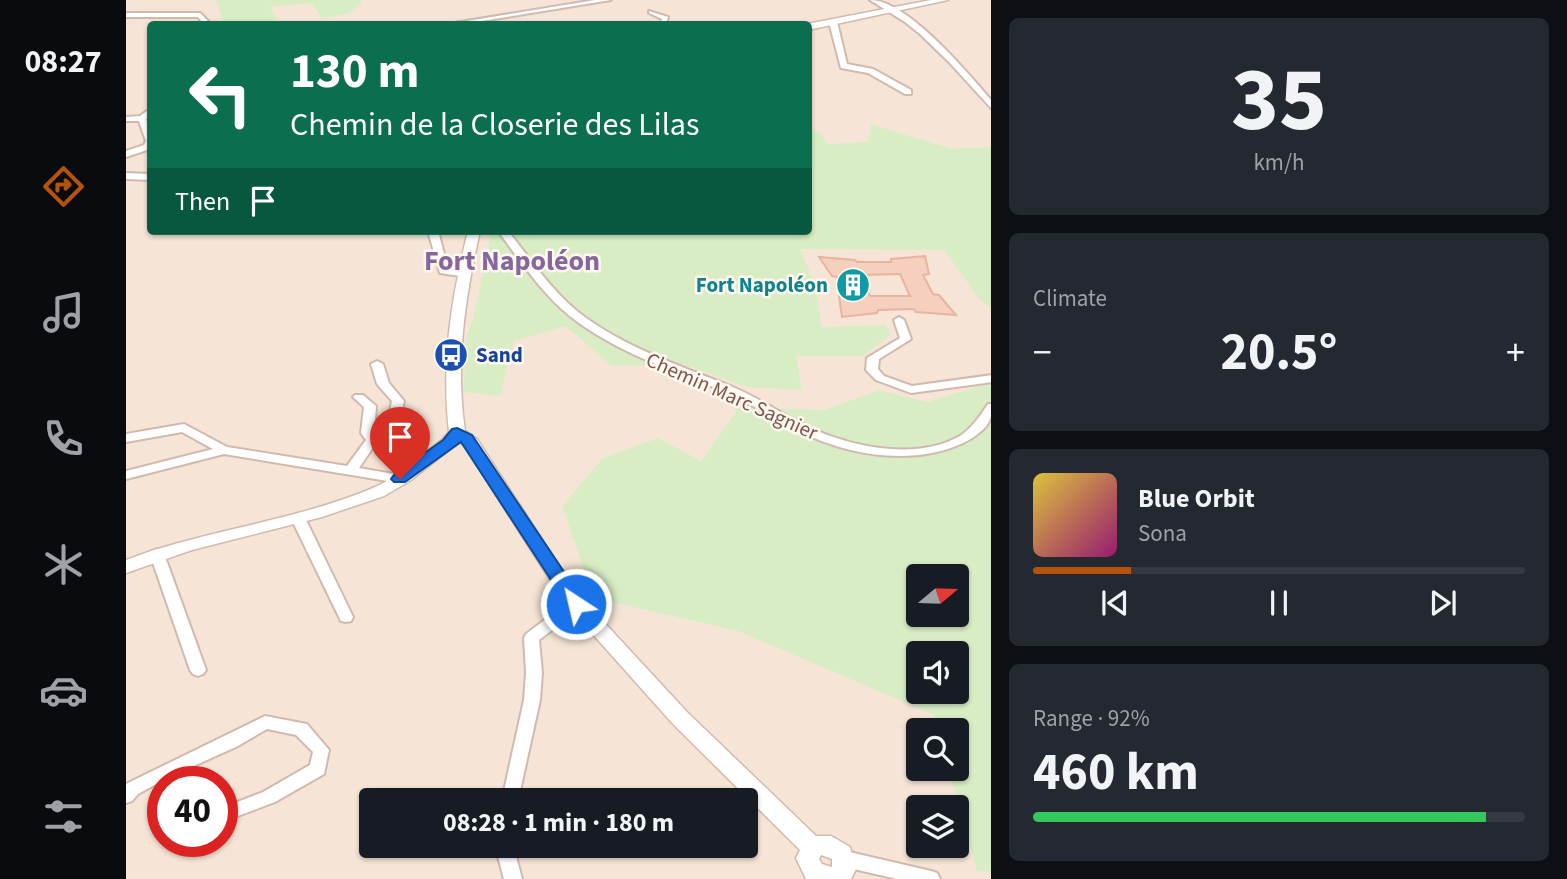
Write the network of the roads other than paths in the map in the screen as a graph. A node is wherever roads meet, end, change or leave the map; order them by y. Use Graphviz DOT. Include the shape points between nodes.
graph roads {
  1 [pos="608,0"];
  2 [pos="873,0"];
  3 [pos="944,0"];
  4 [pos="894,10"];
  5 [pos="651,12"];
  6 [pos="126,15"];
  7 [pos="205,21"];
  8 [pos="472,21"];
  9 [pos="664,21"];
  10 [pos="834,22"];
  11 [pos="812,26"];
  12 [pos="908,92"];
  13 [pos="991,107"];
  14 [pos="146,116"];
  15 [pos="126,119"];
  16 [pos="147,147"];
  17 [pos="126,154"];
  18 [pos="126,176"];
  19 [pos="147,177"];
  20 [pos="434,235"];
  21 [pos="473,235"];
  22 [pos="506,235"];
  23 [pos="463,275"];
  24 [pos="899,320"];
  25 [pos="377,364"];
  26 [pos="991,378"];
  27 [pos="359,397"];
  28 [pos="991,407"];
  29 [pos="457,433"];
  30 [pos="126,438"];
  31 [pos="372,440"];
  32 [pos="224,450"];
  33 [pos="350,471"];
  34 [pos="126,475"];
  35 [pos="400,479"];
  36 [pos="298,517"];
  37 [pos="157,554"];
  38 [pos="126,567"];
  39 [pos="576,604"];
  40 [pos="346,617"];
  41 [pos="198,670"];
  42 [pos="176,766"];
  43 [pos="147,781"];
  44 [pos="513,788"];
  45 [pos="126,796"];
  46 [pos="238,809"];
  47 [pos="507,858"];
  48 [pos="838,874"];
  49 [pos="513,879"];
  50 [pos="931,879"];
  1 -- 8 [label="street"];
  2 -- 4 [label="street"];
  3 -- 4 [label="street"];
  4 -- 10 [label="street"];
  4 -- 13 [label="street" via="953,60"];
  5 -- 9 [label="street"];
  6 -- 7 [label="street" via="200,15"];
  10 -- 11 [label="street"];
  10 -- 12 [label="street" via="844,66 870,71"];
  14 -- 15 [label="street"];
  16 -- 17 [label="street"];
  18 -- 19 [label="street"];
  20 -- 23 [label="street" via="444,271"];
  21 -- 23 [label="street"];
  22 -- 28 [label="street, Chemin Marc Sagnier" via="566,306 602,334 750,399 819,436 874,452 921,452 965,436 980,426"];
  23 -- 29 [label="street" via="451,355"];
  24 -- 26 [label="street" via="906,339 873,358 872,370 880,378 911,390"];
  25 -- 31 [label="street" via="383,384 398,401 388,433"];
  27 -- 31 [label="street" via="370,406 367,433"];
  29 -- 35 [label="street"];
  29 -- 39 [label="street" via="471,443"];
  30 -- 32 [label="street" via="184,428"];
  31 -- 33 [label="street"];
  32 -- 33 [label="street"];
  32 -- 34 [label="street"];
  33 -- 35 [label="street"];
  35 -- 36 [label="street" via="381,491"];
  36 -- 37 [label="street"];
  36 -- 40 [label="street"];
  37 -- 38 [label="street"];
  37 -- 41 [label="street"];
  39 -- 44 [label="street" via="531,638 532,700"];
  39 -- 48 [label="street" via="680,718 813,848 807,858 816,874"];
  42 -- 46 [label="street" via="265,722 301,729 321,750 318,769"];
  43 -- 45 [label="street"];
  47 -- 49 [label="street"];
  48 -- 50 [label="street"];
}
